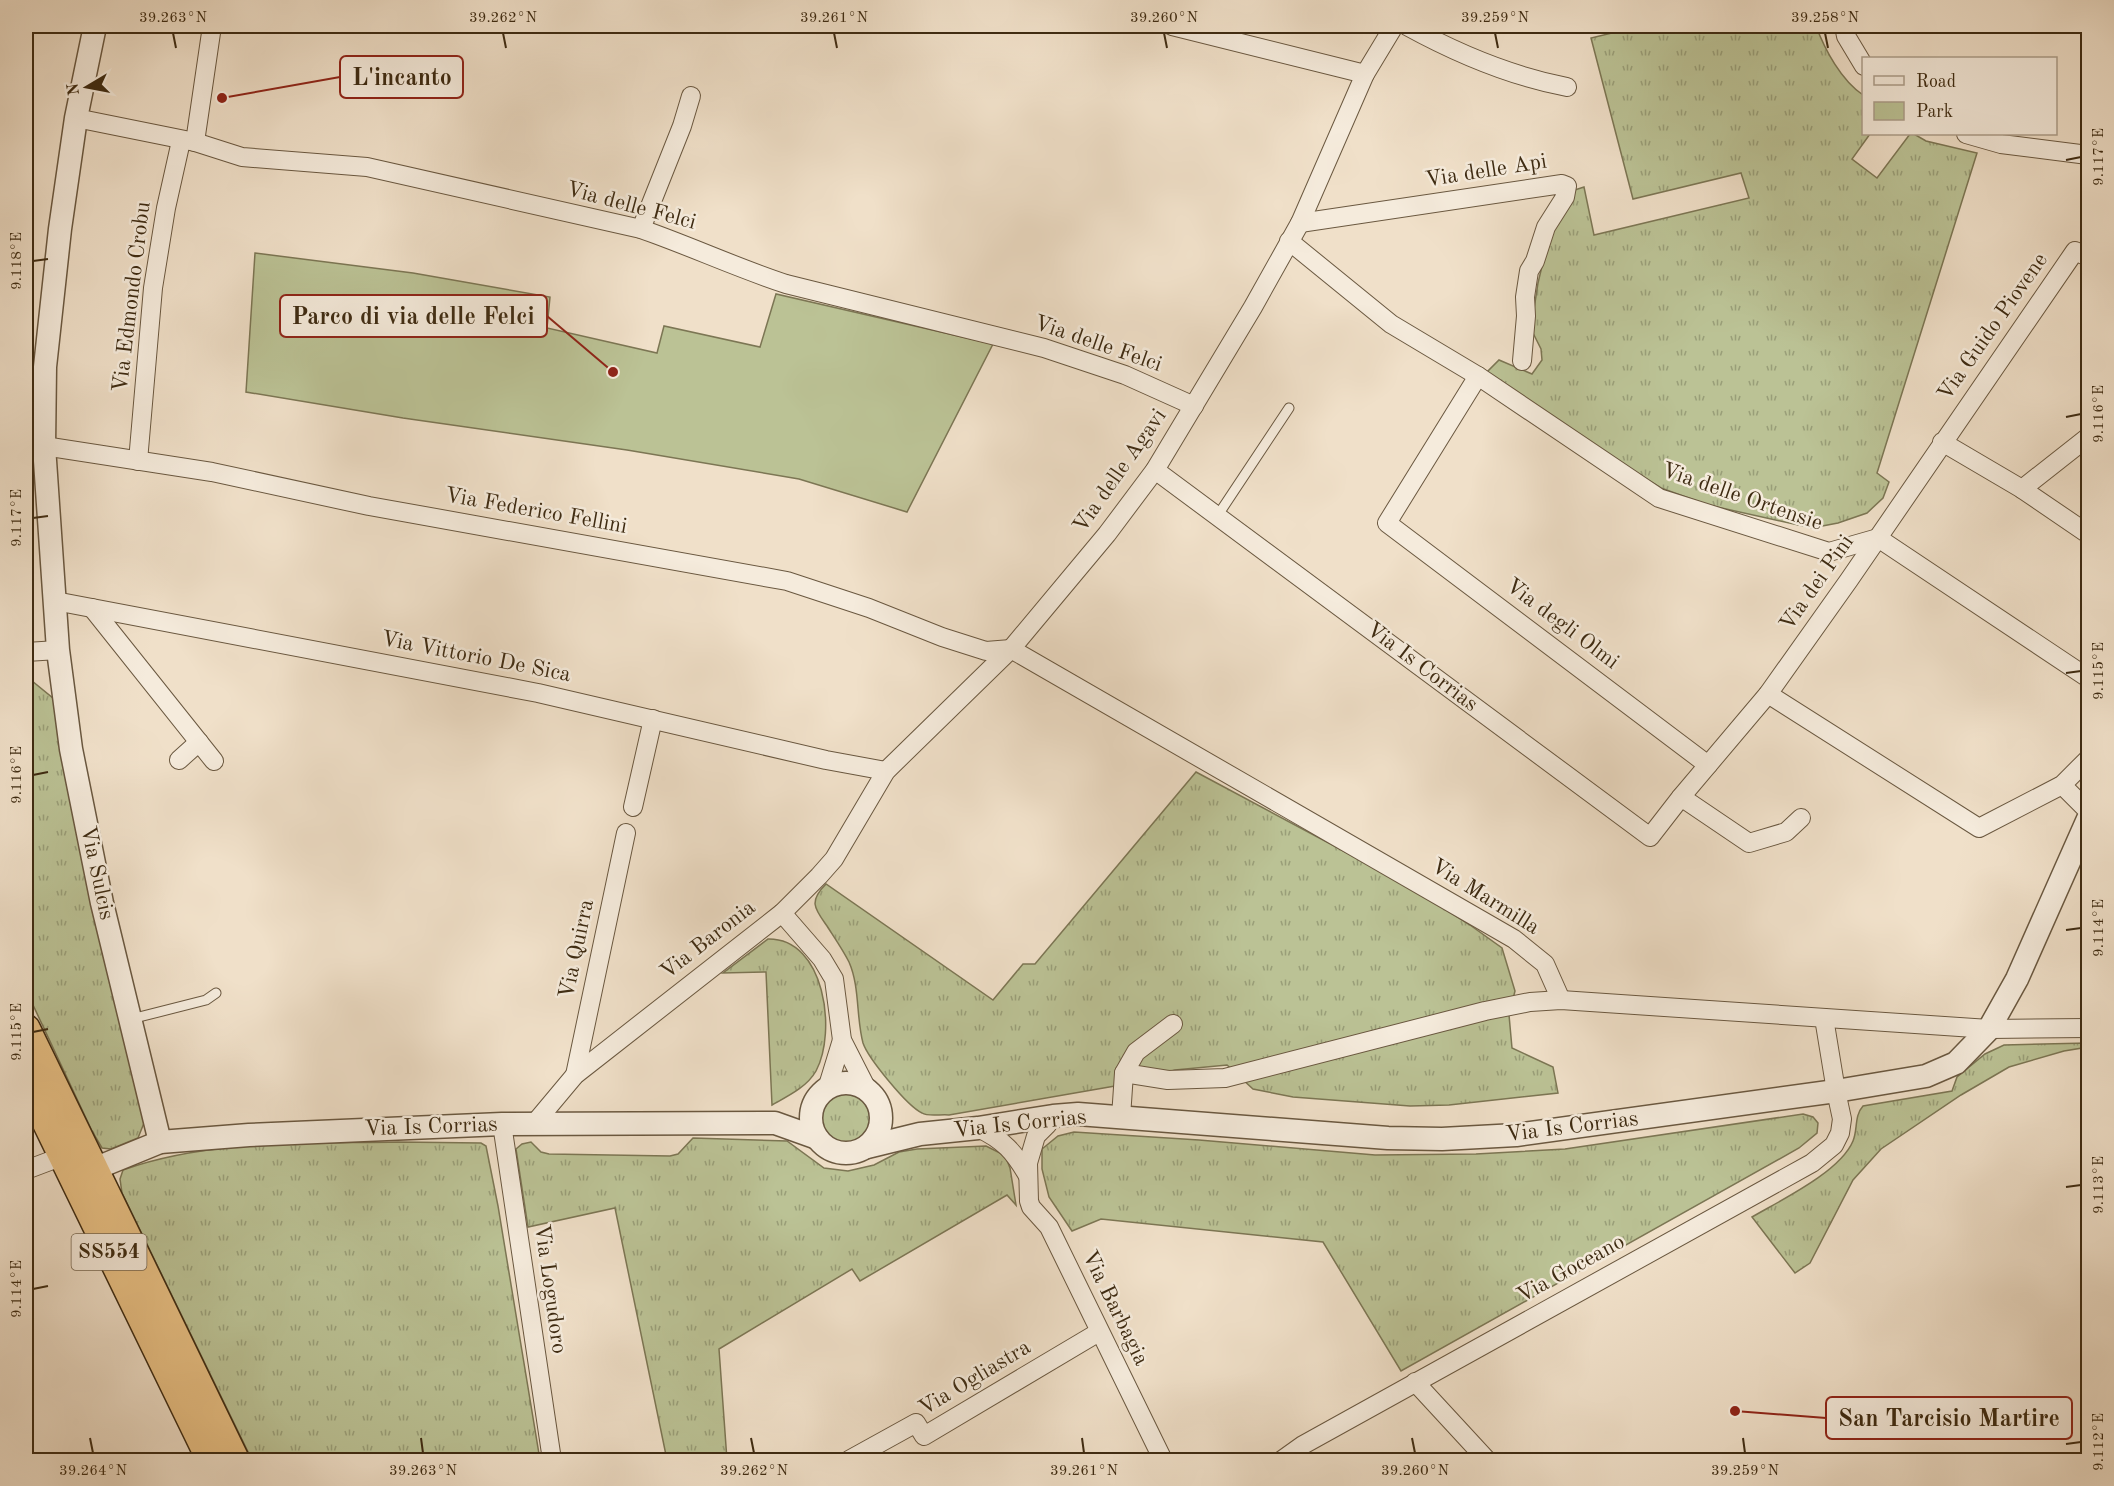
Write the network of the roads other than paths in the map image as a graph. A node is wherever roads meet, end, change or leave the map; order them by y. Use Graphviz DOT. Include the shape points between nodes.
graph roads {
  1 [pos="95,26"];
  2 [pos="212,26"];
  3 [pos="1172,26"];
  4 [pos="1394,26"];
  5 [pos="1407,26"];
  6 [pos="1844,26"];
  7 [pos="1862,64"];
  8 [pos="1365,74"];
  9 [pos="1567,87"];
  10 [pos="691,96"];
  11 [pos="76,118"];
  12 [pos="1970,135"];
  13 [pos="188,141"];
  14 [pos="2088,155"];
  15 [pos="1300,223"];
  16 [pos="641,229"];
  17 [pos="1289,242"];
  18 [pos="2088,257"];
  19 [pos="1522,361"];
  20 [pos="1478,376"];
  21 [pos="1194,406"];
  22 [pos="1289,408"];
  23 [pos="2088,437"];
  24 [pos="1942,442"];
  25 [pos="44,446"];
  26 [pos="138,461"];
  27 [pos="1155,470"];
  28 [pos="2022,489"];
  29 [pos="1218,515"];
  30 [pos="2088,534"];
  31 [pos="1878,538"];
  32 [pos="56,601"];
  33 [pos="92,608"];
  34 [pos="1011,649"];
  35 [pos="58,650"];
  36 [pos="26,651"];
  37 [pos="2088,678"];
  38 [pos="1768,694"];
  39 [pos="652,719"];
  40 [pos="199,742"];
  41 [pos="2088,759"];
  42 [pos="179,760"];
  43 [pos="214,761"];
  44 [pos="1708,765"];
  45 [pos="886,771"];
  46 [pos="2062,785"];
  47 [pos="1681,796"];
  48 [pos="633,807"];
  49 [pos="2088,811"];
  50 [pos="1801,818"];
  51 [pos="2088,819"];
  52 [pos="626,833"];
  53 [pos="782,913"];
  54 [pos="216,993"];
  55 [pos="1561,1000"];
  56 [pos="1824,1018"];
  57 [pos="131,1019"];
  58 [pos="1993,1022"];
  59 [pos="1173,1024"];
  60 [pos="2088,1028"];
  61 [pos="26,1029"];
  62 [pos="842,1040"];
  63 [pos="1124,1073"];
  64 [pos="575,1075"];
  65 [pos="26,1080"];
  66 [pos="1836,1091"];
  67 [pos="822,1094"];
  68 [pos="874,1100"];
  69 [pos="1053,1116"];
  70 [pos="1121,1117"];
  71 [pos="775,1123"];
  72 [pos="502,1124"];
  73 [pos="534,1124"];
  74 [pos="978,1128"];
  75 [pos="920,1134"];
  76 [pos="817,1138"];
  77 [pos="160,1142"];
  78 [pos="867,1147"];
  79 [pos="63,1156"];
  80 [pos="94,1169"];
  81 [pos="26,1170"];
  82 [pos="1029,1178"];
  83 [pos="1099,1332"];
  84 [pos="1415,1382"];
  85 [pos="211,1461"];
  86 [pos="235,1461"];
  87 [pos="552,1461"];
  88 [pos="849,1461"];
  89 [pos="1163,1461"];
  90 [pos="1282,1461"];
  91 [pos="1487,1461"];
  1 -- 11 [label="street, Via Sulcis"];
  2 -- 13 [label="street, Via Edmondo Crobu"];
  3 -- 8 [label="street"];
  4 -- 8 [label="street, Via delle Agavi"];
  5 -- 9 [label="street" via="1478,61 1533,81"];
  6 -- 7 [label="street"];
  8 -- 15 [label="street, Via delle Agavi"];
  10 -- 16 [label="street"];
  11 -- 13 [label="street, Via delle Felci"];
  11 -- 25 [label="street, Via Sulcis" via="45,367"];
  12 -- 14 [label="street" via="2001,144"];
  13 -- 16 [label="street, Via delle Felci" via="242,157 367,167"];
  13 -- 26 [label="street, Via Edmondo Crobu" via="166,208 153,288"];
  15 -- 17 [label="street, Via delle Agavi"];
  15 -- 19 [label="street, Via delle Api" via="1567,186 1529,271"];
  16 -- 21 [label="street, Via delle Felci" via="786,284 1044,348 1125,375"];
  17 -- 20 [label="street, Via delle Ortensie" via="1391,324"];
  17 -- 21 [label="street, Via delle Agavi"];
  18 -- 24 [label="street, Via Guido Piovene" via="2075,251"];
  20 -- 31 [label="street, Via delle Ortensie" via="1659,498 1829,552"];
  20 -- 44 [label="street, Via degli Olmi" via="1387,523"];
  21 -- 27 [label="street, Via delle Agavi"];
  22 -- 29 [label="lane"];
  23 -- 28 [label="street"];
  24 -- 28 [label="street"];
  24 -- 31 [label="street"];
  25 -- 26 [label="street, Via Federico Fellini"];
  25 -- 32 [label="street, Via Sulcis"];
  26 -- 34 [label="street, Via Federico Fellini" via="787,581 986,651"];
  27 -- 29 [label="street, Via Is Corrias"];
  27 -- 34 [label="street, Via delle Agavi"];
  28 -- 30 [label="street"];
  29 -- 47 [label="street, Via Is Corrias" via="1650,837"];
  31 -- 37 [label="street, Via dei Pini"];
  31 -- 38 [label="street, Via dei Pini"];
  32 -- 33 [label="street, Via Vittorio De Sica"];
  32 -- 35 [label="street, Via Sulcis"];
  33 -- 39 [label="street, Via Vittorio De Sica" via="538,693"];
  33 -- 40 [label="street"];
  34 -- 45 [label="street, Via delle Agavi"];
  34 -- 55 [label="street, Via Marmilla" via="1514,939 1545,964"];
  35 -- 36 [label="street"];
  35 -- 57 [label="street, Via Sulcis" via="71,749 102,903"];
  38 -- 44 [label="street, Via dei Pini"];
  38 -- 46 [label="street" via="1979,828"];
  39 -- 45 [label="street, Via Vittorio De Sica"];
  39 -- 48 [label="street"];
  40 -- 42 [label="street"];
  40 -- 43 [label="street"];
  41 -- 46 [label="street"];
  44 -- 47 [label="street, Via dei Pini"];
  45 -- 53 [label="street, Via Baronia" via="834,859"];
  46 -- 49 [label="street"];
  47 -- 50 [label="street" via="1749,843 1786,832"];
  51 -- 58 [label="street, Via Is Corrias" via="2017,979"];
  52 -- 64 [label="street, Via Quirra"];
  53 -- 62 [label="street" via="834,979"];
  53 -- 64 [label="street, Via Baronia"];
  54 -- 57 [label="lane" via="206,1000"];
  55 -- 56 [label="street"];
  55 -- 63 [label="street" via="1485,1011 1225,1078 1168,1080"];
  56 -- 58 [label="street"];
  56 -- 66 [label="street"];
  57 -- 77 [label="street, Via Sulcis"];
  58 -- 60 [label="street"];
  58 -- 66 [label="street, Via Is Corrias" via="1956,1063 1941,1071"];
  59 -- 63 [label="street" via="1136,1052"];
  61 -- 80 [label="highway, SS554"];
  62 -- 67 [label="street"];
  62 -- 68 [label="street"];
  63 -- 70 [label="street"];
  64 -- 73 [label="street, Via Baronia"];
  65 -- 79 [label="highway, SS554"];
  66 -- 70 [label="street, Via Is Corrias" via="1516,1135 1442,1139"];
  66 -- 84 [label="street, Via Goceano" via="1842,1119 1840,1133 1834,1145 1812,1163"];
  67 -- 68 [label="street" via="837,1084 847,1083 858,1085"];
  67 -- 71 [label="street, Via Is Corrias"];
  67 -- 76 [label="street" via="812,1109"];
  68 -- 75 [label="street"];
  68 -- 78 [label="street" via="881,1121 878,1133"];
  69 -- 70 [label="street, Via Is Corrias"];
  69 -- 74 [label="street, Via Is Corrias"];
  69 -- 82 [label="street, Via Barbagia" via="1036,1136 1030,1151"];
  71 -- 73 [label="street, Via Is Corrias"];
  71 -- 76 [label="street, Via Is Corrias"];
  72 -- 73 [label="street, Via Is Corrias"];
  72 -- 77 [label="street, Via Is Corrias"];
  72 -- 87 [label="street, Via Logudoro"];
  74 -- 75 [label="street, Via Is Corrias"];
  74 -- 82 [label="street" via="1001,1140"];
  75 -- 78 [label="street, Via Is Corrias"];
  76 -- 78 [label="street" via="830,1150 843,1154"];
  77 -- 80 [label="street, Via Is Corrias"];
  79 -- 81 [label="street"];
  79 -- 85 [label="highway, SS554"];
  80 -- 86 [label="highway, SS554"];
  82 -- 83 [label="street, Via Barbagia" via="1031,1207 1050,1227"];
  83 -- 88 [label="street, Via Ogliastra" via="924,1436 916,1423"];
  83 -- 89 [label="street, Via Barbagia"];
  84 -- 90 [label="street, Via Goceano" via="1303,1445"];
  84 -- 91 [label="street"];
}
